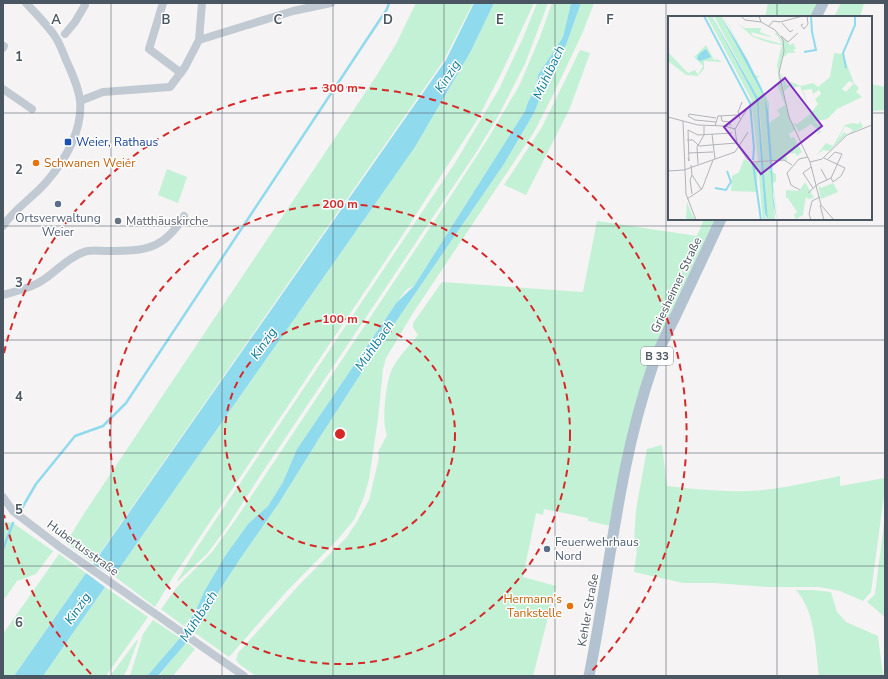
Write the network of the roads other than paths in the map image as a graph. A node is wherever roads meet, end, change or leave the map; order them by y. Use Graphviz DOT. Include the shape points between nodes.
graph roads {
  1 [pos="26,3"];
  2 [pos="84,3"];
  3 [pos="163,3"];
  4 [pos="202,3"];
  5 [pos="331,3"];
  6 [pos="822,3"];
  7 [pos="816,16"];
  8 [pos="65,34"];
  9 [pos="199,40"];
  10 [pos="181,73"];
  11 [pos="3,90"];
  12 [pos="80,101"];
  13 [pos="32,109"];
  14 [pos="184,216"];
  15 [pos="721,220"];
  16 [pos="3,226"];
  17 [pos="3,295"];
  18 [pos="3,497"];
  19 [pos="618,502"];
  20 [pos="244,676"];
  21 [pos="590,676"];
  1 -- 12 [label="street" via="56,38 74,78"];
  2 -- 8 [label="street" via="75,22"];
  3 -- 10 [label="street" via="149,49"];
  4 -- 9 [label="street"];
  5 -- 9 [label="street" via="293,11"];
  6 -- 7 [label="main road"];
  9 -- 10 [label="street"];
  10 -- 12 [label="street" via="170,87 103,92"];
  11 -- 13 [label="street"];
  12 -- 16 [label="street" via="77,128 64,159 48,180"];
  14 -- 17 [label="street" via="177,227 161,242 141,250 85,251 66,261 39,282"];
  15 -- 19 [label="main road, Griesheimer Straße / B 33" via="653,364 632,435"];
  18 -- 20 [label="street, Hubertusstraße" via="13,511 60,547"];
  19 -- 21 [label="main road, Kehler Straße / B 33"];
}
